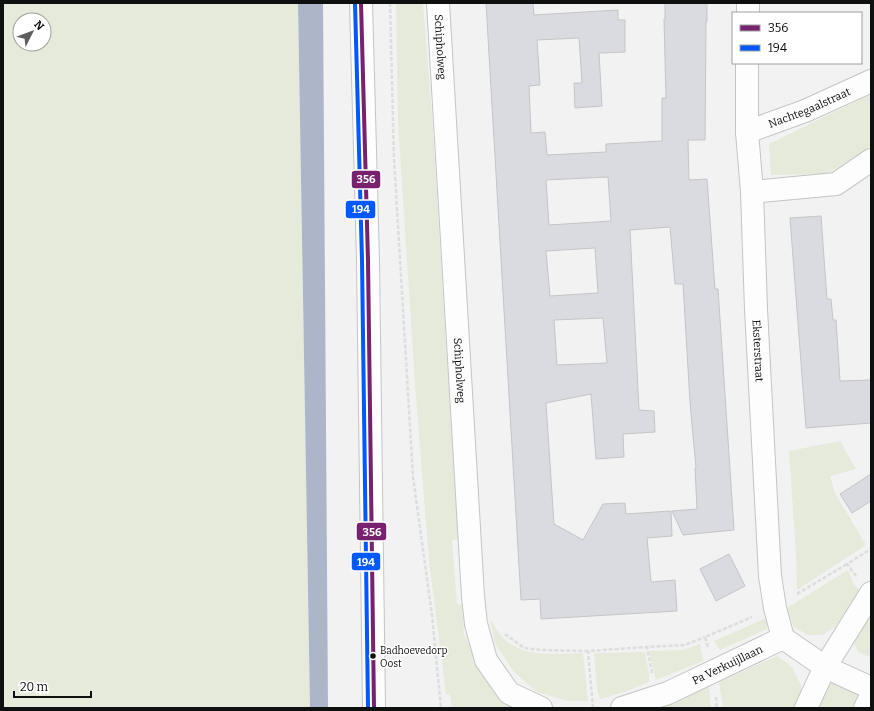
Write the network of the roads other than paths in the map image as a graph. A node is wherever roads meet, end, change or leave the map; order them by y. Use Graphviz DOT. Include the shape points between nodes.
graph roads {
  1 [pos="361,3"];
  2 [pos="438,3"];
  3 [pos="747,64"];
  4 [pos="871,80"];
  5 [pos="747,132"];
  6 [pos="871,160"];
  7 [pos="752,192"];
  8 [pos="871,594"];
  9 [pos="783,638"];
  10 [pos="825,667"];
  11 [pos="871,688"];
  12 [pos="871,696"];
  13 [pos="374,708"];
  14 [pos="541,708"];
  15 [pos="622,708"];
  16 [pos="806,708"];
  17 [pos="865,708"];
  1 -- 13 [label="street" via="368,268"];
  2 -- 14 [label="street, Schipholweg" via="476,624 486,660 509,693"];
  3 -- 5 [label="street, Eksterstraat"];
  4 -- 5 [label="street, Nachtegaalstraat" via="805,111"];
  5 -- 7 [label="street, Eksterstraat"];
  6 -- 7 [label="street" via="836,184"];
  7 -- 9 [label="street, Eksterstraat" via="770,576"];
  8 -- 10 [label="street"];
  9 -- 10 [label="street"];
  9 -- 15 [label="street, Pa Verkuijllaan" via="668,693"];
  10 -- 11 [label="street"];
  10 -- 16 [label="street"];
  12 -- 17 [label="street"];
}
